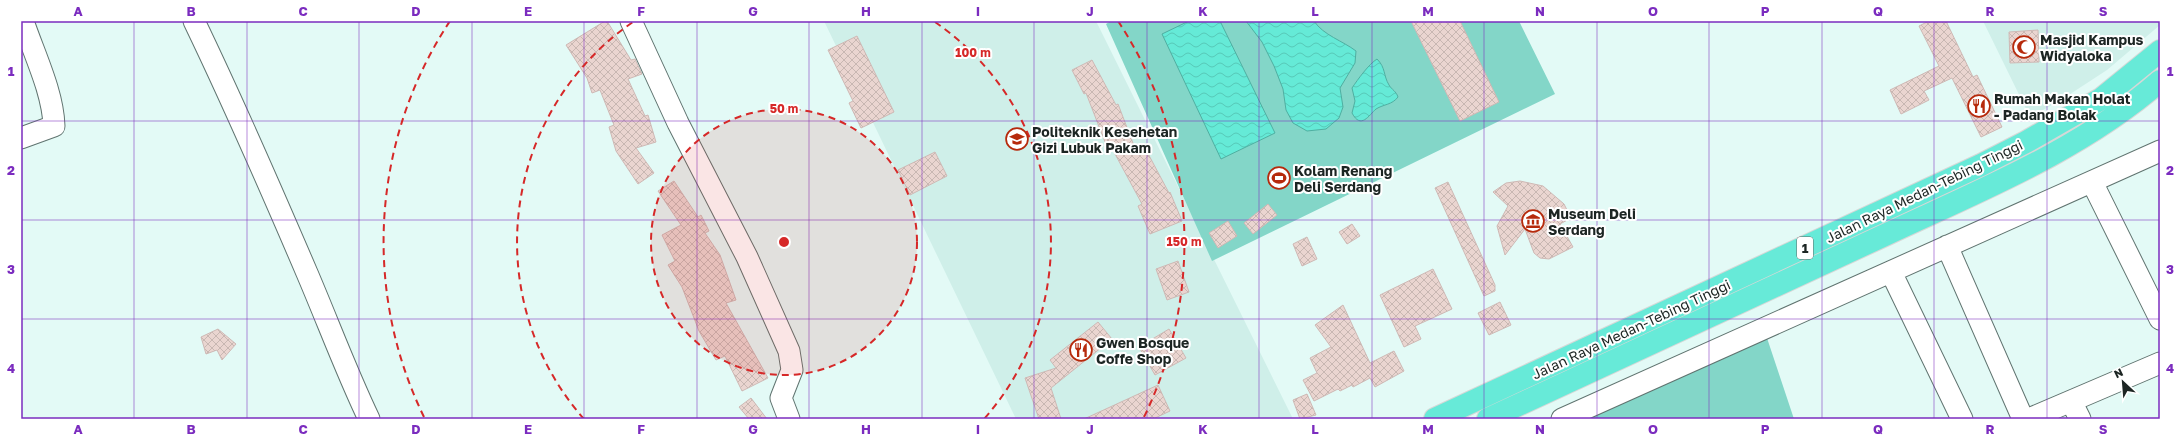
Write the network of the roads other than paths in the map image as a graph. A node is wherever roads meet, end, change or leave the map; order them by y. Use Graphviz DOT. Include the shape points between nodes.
graph roads {
  1 [pos="23,21"];
  2 [pos="194,21"];
  3 [pos="631,21"];
  4 [pos="2160,51"];
  5 [pos="2160,81"];
  6 [pos="21,138"];
  7 [pos="2160,151"];
  8 [pos="2092,182"];
  9 [pos="1947,246"];
  10 [pos="1891,272"];
  11 [pos="2160,319"];
  12 [pos="2160,363"];
  13 [pos="2076,410"];
  14 [pos="369,419"];
  15 [pos="789,419"];
  16 [pos="1435,419"];
  17 [pos="1488,419"];
  18 [pos="1562,419"];
  19 [pos="1962,419"];
  20 [pos="2023,419"];
  21 [pos="2029,419"];
  1 -- 6 [label="street" via="50,94 54,126"];
  2 -- 14 [label="street" via="229,94 308,275 348,377"];
  3 -- 15 [label="street" via="678,123 747,257 789,351 792,370 781,398"];
  4 -- 16 [label="highway, Jalan Raya Medan-Tebing Tinggi / 1" via="2101,99 1988,162"];
  5 -- 17 [label="highway, Jalan Raya Medan-Tebing Tinggi / 1" via="2084,136 1993,185"];
  7 -- 8 [label="street"];
  8 -- 9 [label="street"];
  8 -- 11 [label="street"];
  9 -- 10 [label="street"];
  9 -- 20 [label="street"];
  10 -- 18 [label="street"];
  10 -- 19 [label="street"];
  12 -- 13 [label="street"];
  13 -- 21 [label="street"];
}
